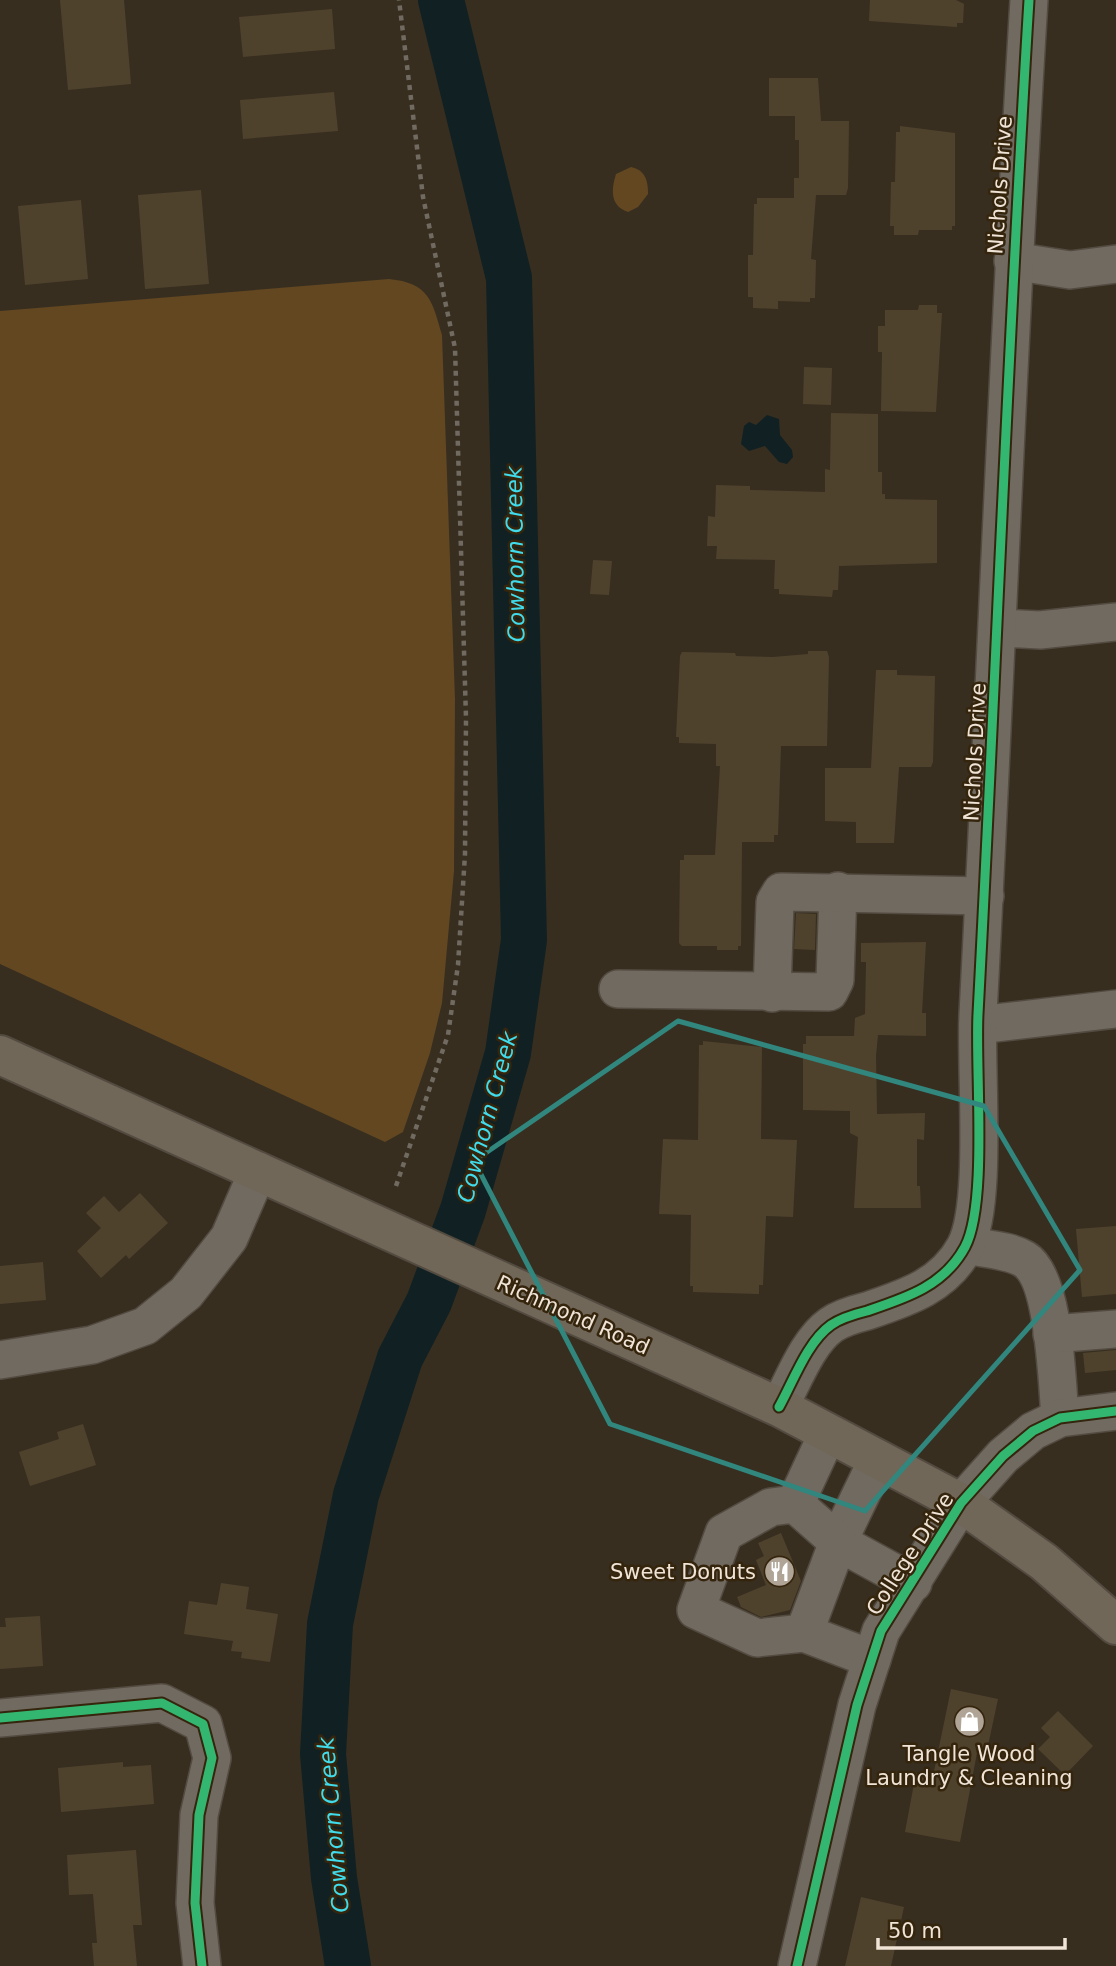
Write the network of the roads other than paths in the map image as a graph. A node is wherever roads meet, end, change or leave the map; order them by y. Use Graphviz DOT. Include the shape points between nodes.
graph roads {
  1 [pos="1029,0"];
  2 [pos="1013,261"];
  3 [pos="1116,264"];
  4 [pos="1116,622"];
  5 [pos="999,628"];
  6 [pos="838,891"];
  7 [pos="985,896"];
  8 [pos="618,989"];
  9 [pos="772,993"];
  10 [pos="1116,1009"];
  11 [pos="978,1025"];
  12 [pos="0,1055"];
  13 [pos="258,1171"];
  14 [pos="967,1245"];
  15 [pos="1116,1329"];
  16 [pos="1052,1334"];
  17 [pos="0,1360"];
  18 [pos="779,1407"];
  19 [pos="1116,1411"];
  20 [pos="1060,1418"];
  21 [pos="828,1433"];
  22 [pos="878,1459"];
  23 [pos="961,1503"];
  24 [pos="795,1504"];
  25 [pos="838,1542"];
  26 [pos="913,1583"];
  27 [pos="1116,1625"];
  28 [pos="804,1633"];
  29 [pos="872,1659"];
  30 [pos="0,1718"];
  31 [pos="202,1966"];
  32 [pos="797,1966"];
  1 -- 2 [label="street, Nichols Drive"];
  2 -- 3 [label="street" via="1070,270"];
  2 -- 5 [label="street, Nichols Drive"];
  4 -- 5 [label="street" via="1040,630"];
  5 -- 7 [label="street, Nichols Drive"];
  6 -- 7 [label="street"];
  6 -- 9 [label="street" via="786,890 777,896"];
  6 -- 9 [label="street" via="834,987 824,994"];
  7 -- 11 [label="street, Nichols Drive"];
  8 -- 9 [label="street"];
  10 -- 11 [label="street"];
  11 -- 14 [label="street, Nichols Drive" via="977,1194"];
  12 -- 13 [label="main road, Richmond Road"];
  13 -- 17 [label="street" via="229,1238 186,1293 145,1326 92,1345"];
  13 -- 18 [label="main road, Richmond Road"];
  14 -- 16 [label="street" via="1023,1257 1033,1265 1041,1277"];
  14 -- 18 [label="street, Nichols Drive" via="947,1272 915,1295 830,1325 813,1345"];
  15 -- 16 [label="street"];
  16 -- 20 [label="street"];
  18 -- 21 [label="main road, Richmond Road"];
  19 -- 20 [label="street, College Drive"];
  20 -- 23 [label="street, College Drive" via="1033,1431 1003,1456"];
  21 -- 22 [label="main road, Richmond Road"];
  21 -- 24 [label="street"];
  22 -- 23 [label="main road, Richmond Road"];
  22 -- 25 [label="street"];
  23 -- 26 [label="street, College Drive"];
  23 -- 27 [label="main road, Richmond Road" via="1044,1562"];
  24 -- 25 [label="street"];
  24 -- 28 [label="street" via="771,1507 724,1533 696,1610 757,1638"];
  25 -- 26 [label="street"];
  25 -- 28 [label="street"];
  26 -- 29 [label="street, College Drive" via="881,1631"];
  28 -- 29 [label="street"];
  29 -- 32 [label="street, College Drive" via="857,1705"];
  30 -- 31 [label="street" via="162,1703 203,1724 212,1758 199,1815 197,1852 195,1903"];
}
